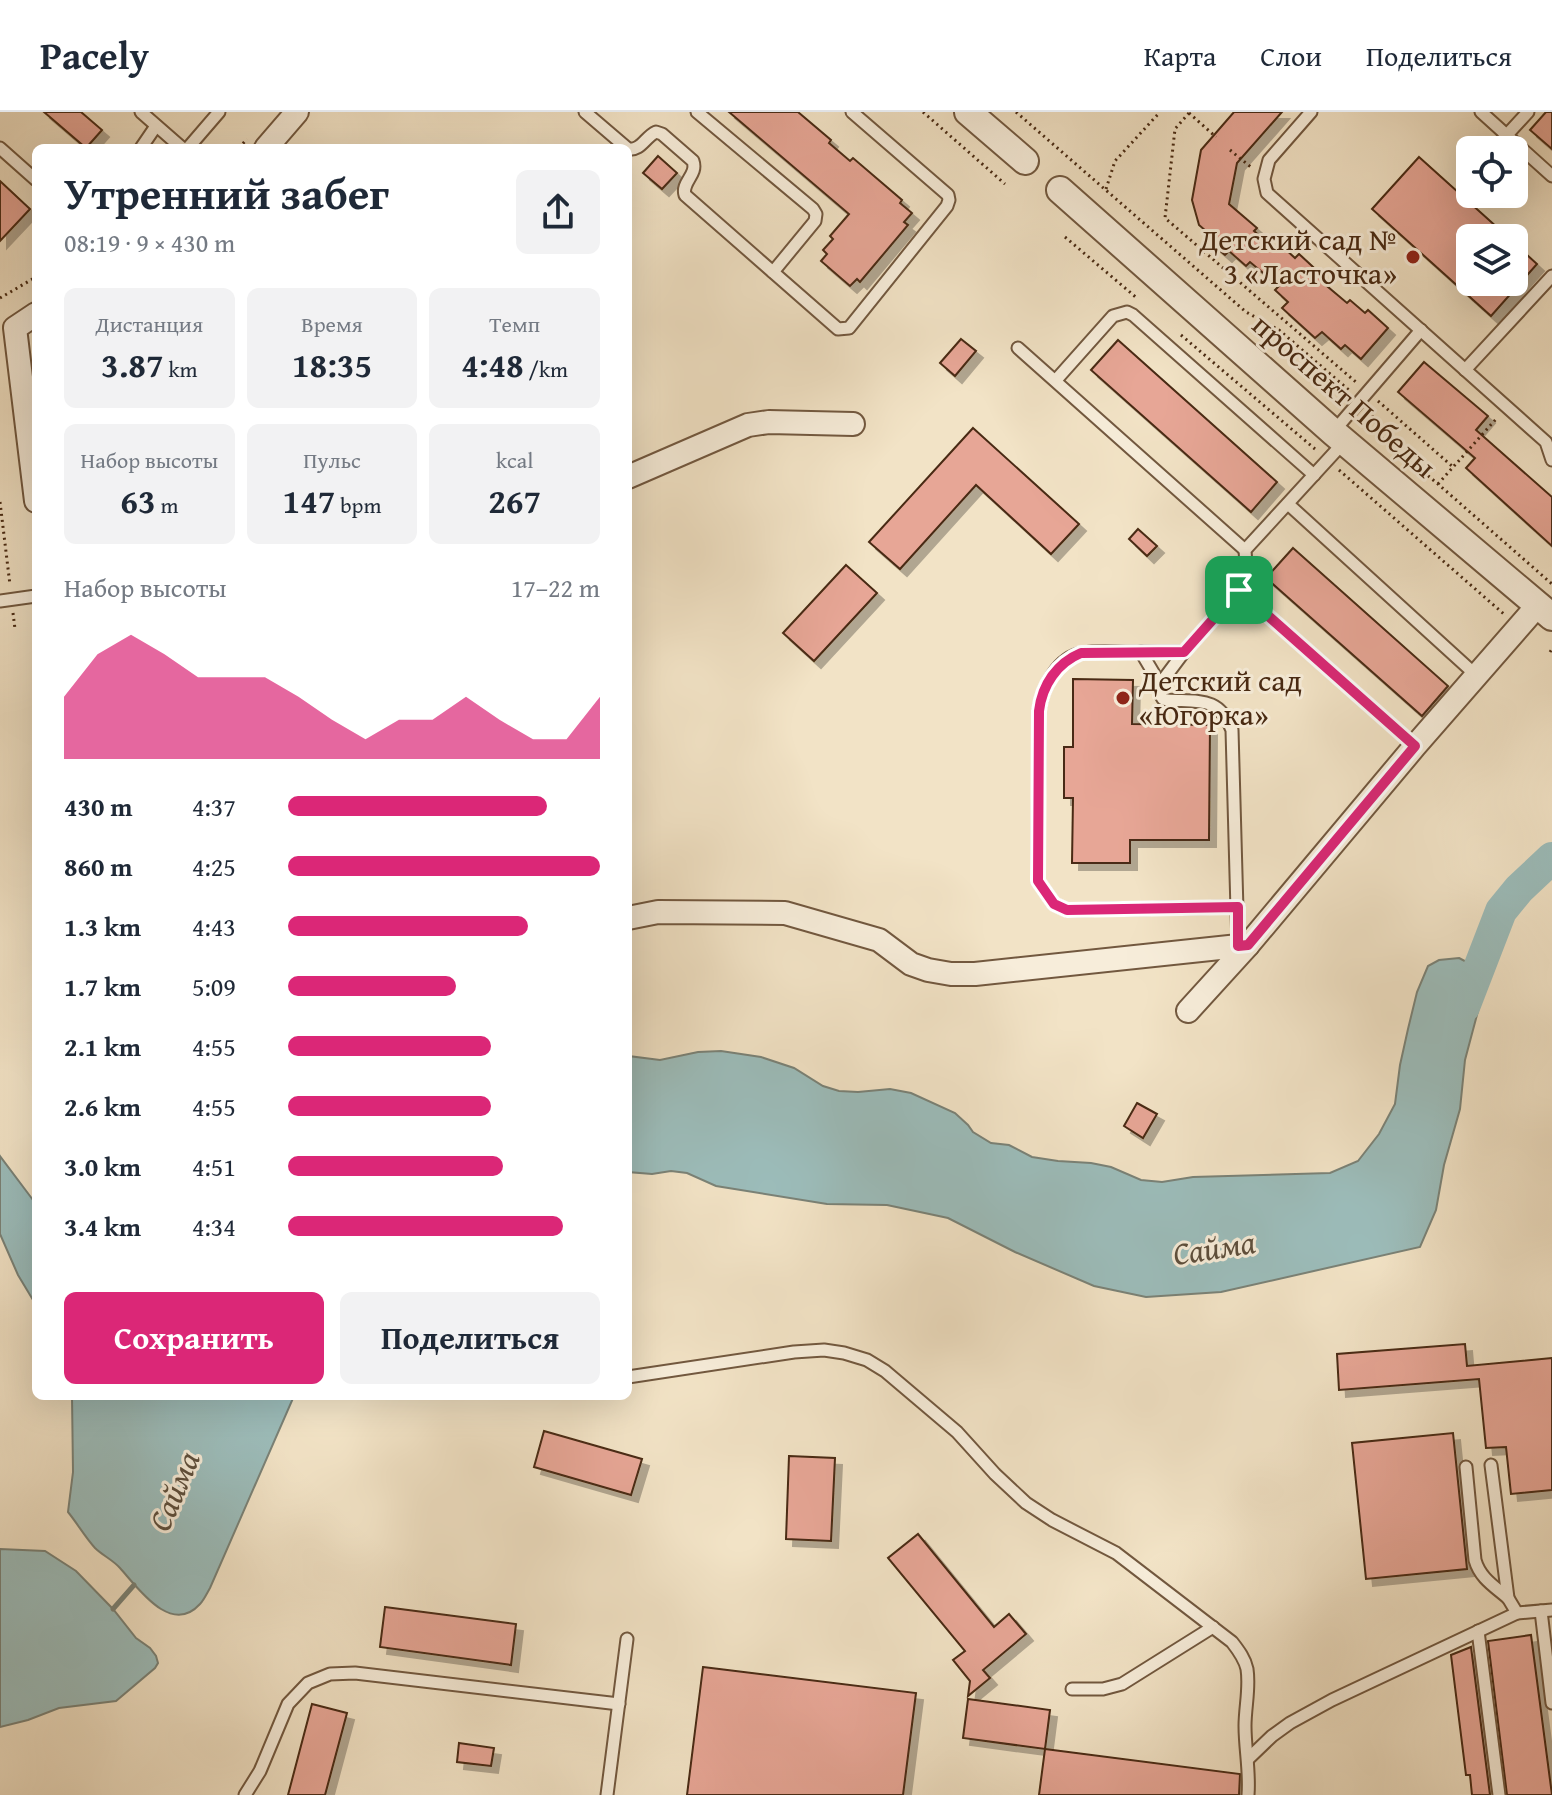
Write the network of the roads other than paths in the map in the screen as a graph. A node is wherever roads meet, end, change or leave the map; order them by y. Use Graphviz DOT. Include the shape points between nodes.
graph roads {
  1 [pos="141,112"];
  2 [pos="219,112"];
  3 [pos="297,112"];
  4 [pos="585,112"];
  5 [pos="697,112"];
  6 [pos="852,112"];
  7 [pos="968,112"];
  8 [pos="1311,112"];
  9 [pos="1481,112"];
  10 [pos="1528,112"];
  11 [pos="156,126"];
  12 [pos="1507,135"];
  13 [pos="144,144"];
  14 [pos="180,144"];
  15 [pos="189,144"];
  16 [pos="269,144"];
  17 [pos="623,144"];
  18 [pos="0,148"];
  19 [pos="632,148"];
  20 [pos="1025,161"];
  21 [pos="32,176"];
  22 [pos="1552,176"];
  23 [pos="1060,190"];
  24 [pos="773,272"];
  25 [pos="1552,276"];
  26 [pos="32,316"];
  27 [pos="1421,330"];
  28 [pos="7,331"];
  29 [pos="1018,348"];
  30 [pos="1465,370"];
  31 [pos="1056,380"];
  32 [pos="853,424"];
  33 [pos="1549,439"];
  34 [pos="1335,444"];
  35 [pos="1552,460"];
  36 [pos="632,475"];
  37 [pos="1314,475"];
  38 [pos="32,478"];
  39 [pos="1288,504"];
  40 [pos="1245,550"];
  41 [pos="1239,590"];
  42 [pos="1549,593"];
  43 [pos="32,597"];
  44 [pos="6,600"];
  45 [pos="1141,652"];
  46 [pos="1184,652"];
  47 [pos="1477,676"];
  48 [pos="1160,684"];
  49 [pos="1415,746"];
  50 [pos="1238,907"];
  51 [pos="632,917"];
  52 [pos="1243,946"];
  53 [pos="1188,1011"];
  54 [pos="632,1376"];
  55 [pos="1491,1465"];
  56 [pos="1466,1467"];
  57 [pos="1508,1598"];
  58 [pos="1547,1610"];
  59 [pos="1517,1613"];
  60 [pos="1213,1627"];
  61 [pos="1478,1631"];
  62 [pos="627,1639"];
  63 [pos="1072,1689"];
  64 [pos="1552,1703"];
  65 [pos="619,1704"];
  66 [pos="1248,1759"];
  67 [pos="245,1795"];
  68 [pos="607,1795"];
  69 [pos="1248,1795"];
  70 [pos="1499,1795"];
  1 -- 11 [label="lane"];
  2 -- 15 [label="lane"];
  3 -- 16 [label="street"];
  4 -- 17 [label="lane"];
  5 -- 24 [label="lane" via="816,214"];
  6 -- 24 [label="lane" via="948,195 947,206 849,328 838,329"];
  7 -- 20 [label="street"];
  8 -- 27 [label="lane" via="1269,160 1267,193"];
  9 -- 12 [label="lane"];
  10 -- 12 [label="lane"];
  11 -- 13 [label="lane"];
  11 -- 14 [label="lane"];
  12 -- 22 [label="lane"];
  18 -- 21 [label="lane"];
  19 -- 24 [label="lane" via="656,132 693,161 685,195"];
  23 -- 34 [label="street, проспект Победы"];
  25 -- 30 [label="lane"];
  26 -- 28 [label="street"];
  27 -- 30 [label="lane"];
  27 -- 34 [label="lane" via="1364,396"];
  28 -- 38 [label="street"];
  29 -- 31 [label="lane"];
  30 -- 33 [label="lane"];
  31 -- 37 [label="lane" via="1113,316 1127,312"];
  31 -- 40 [label="lane"];
  32 -- 36 [label="street" via="748,425"];
  33 -- 35 [label="lane"];
  34 -- 37 [label="lane"];
  34 -- 42 [label="street, проспект Победы"];
  37 -- 39 [label="lane"];
  39 -- 40 [label="lane"];
  39 -- 47 [label="lane"];
  40 -- 41 [label="lane"];
  41 -- 46 [label="lane"];
  41 -- 49 [label="lane"];
  42 -- 47 [label="street"];
  43 -- 44 [label="lane"];
  45 -- 46 [label="lane"];
  45 -- 48 [label="lane"];
  45 -- 50 [label="lane" via="1071,657 1043,692 1038,881 1054,904 1067,910"];
  46 -- 48 [label="lane"];
  47 -- 49 [label="street"];
  48 -- 50 [label="lane" via="1163,699 1204,701 1228,718"];
  49 -- 52 [label="street"];
  50 -- 52 [label="lane"];
  51 -- 52 [label="street" via="658,912 785,913 879,940 911,964 951,974"];
  52 -- 53 [label="street"];
  54 -- 60 [label="lane" via="794,1352 834,1351 867,1360 957,1432 1026,1503 1116,1553"];
  55 -- 57 [label="lane"];
  56 -- 57 [label="lane" via="1477,1568"];
  57 -- 59 [label="lane"];
  58 -- 59 [label="lane"];
  58 -- 64 [label="lane"];
  59 -- 61 [label="lane"];
  60 -- 63 [label="lane" via="1122,1684"];
  60 -- 66 [label="lane" via="1232,1642 1247,1666"];
  61 -- 66 [label="lane" via="1290,1723"];
  61 -- 70 [label="lane"];
  62 -- 65 [label="lane"];
  65 -- 67 [label="lane" via="330,1674 308,1683 288,1704"];
  65 -- 68 [label="lane"];
  66 -- 69 [label="lane"];
}
